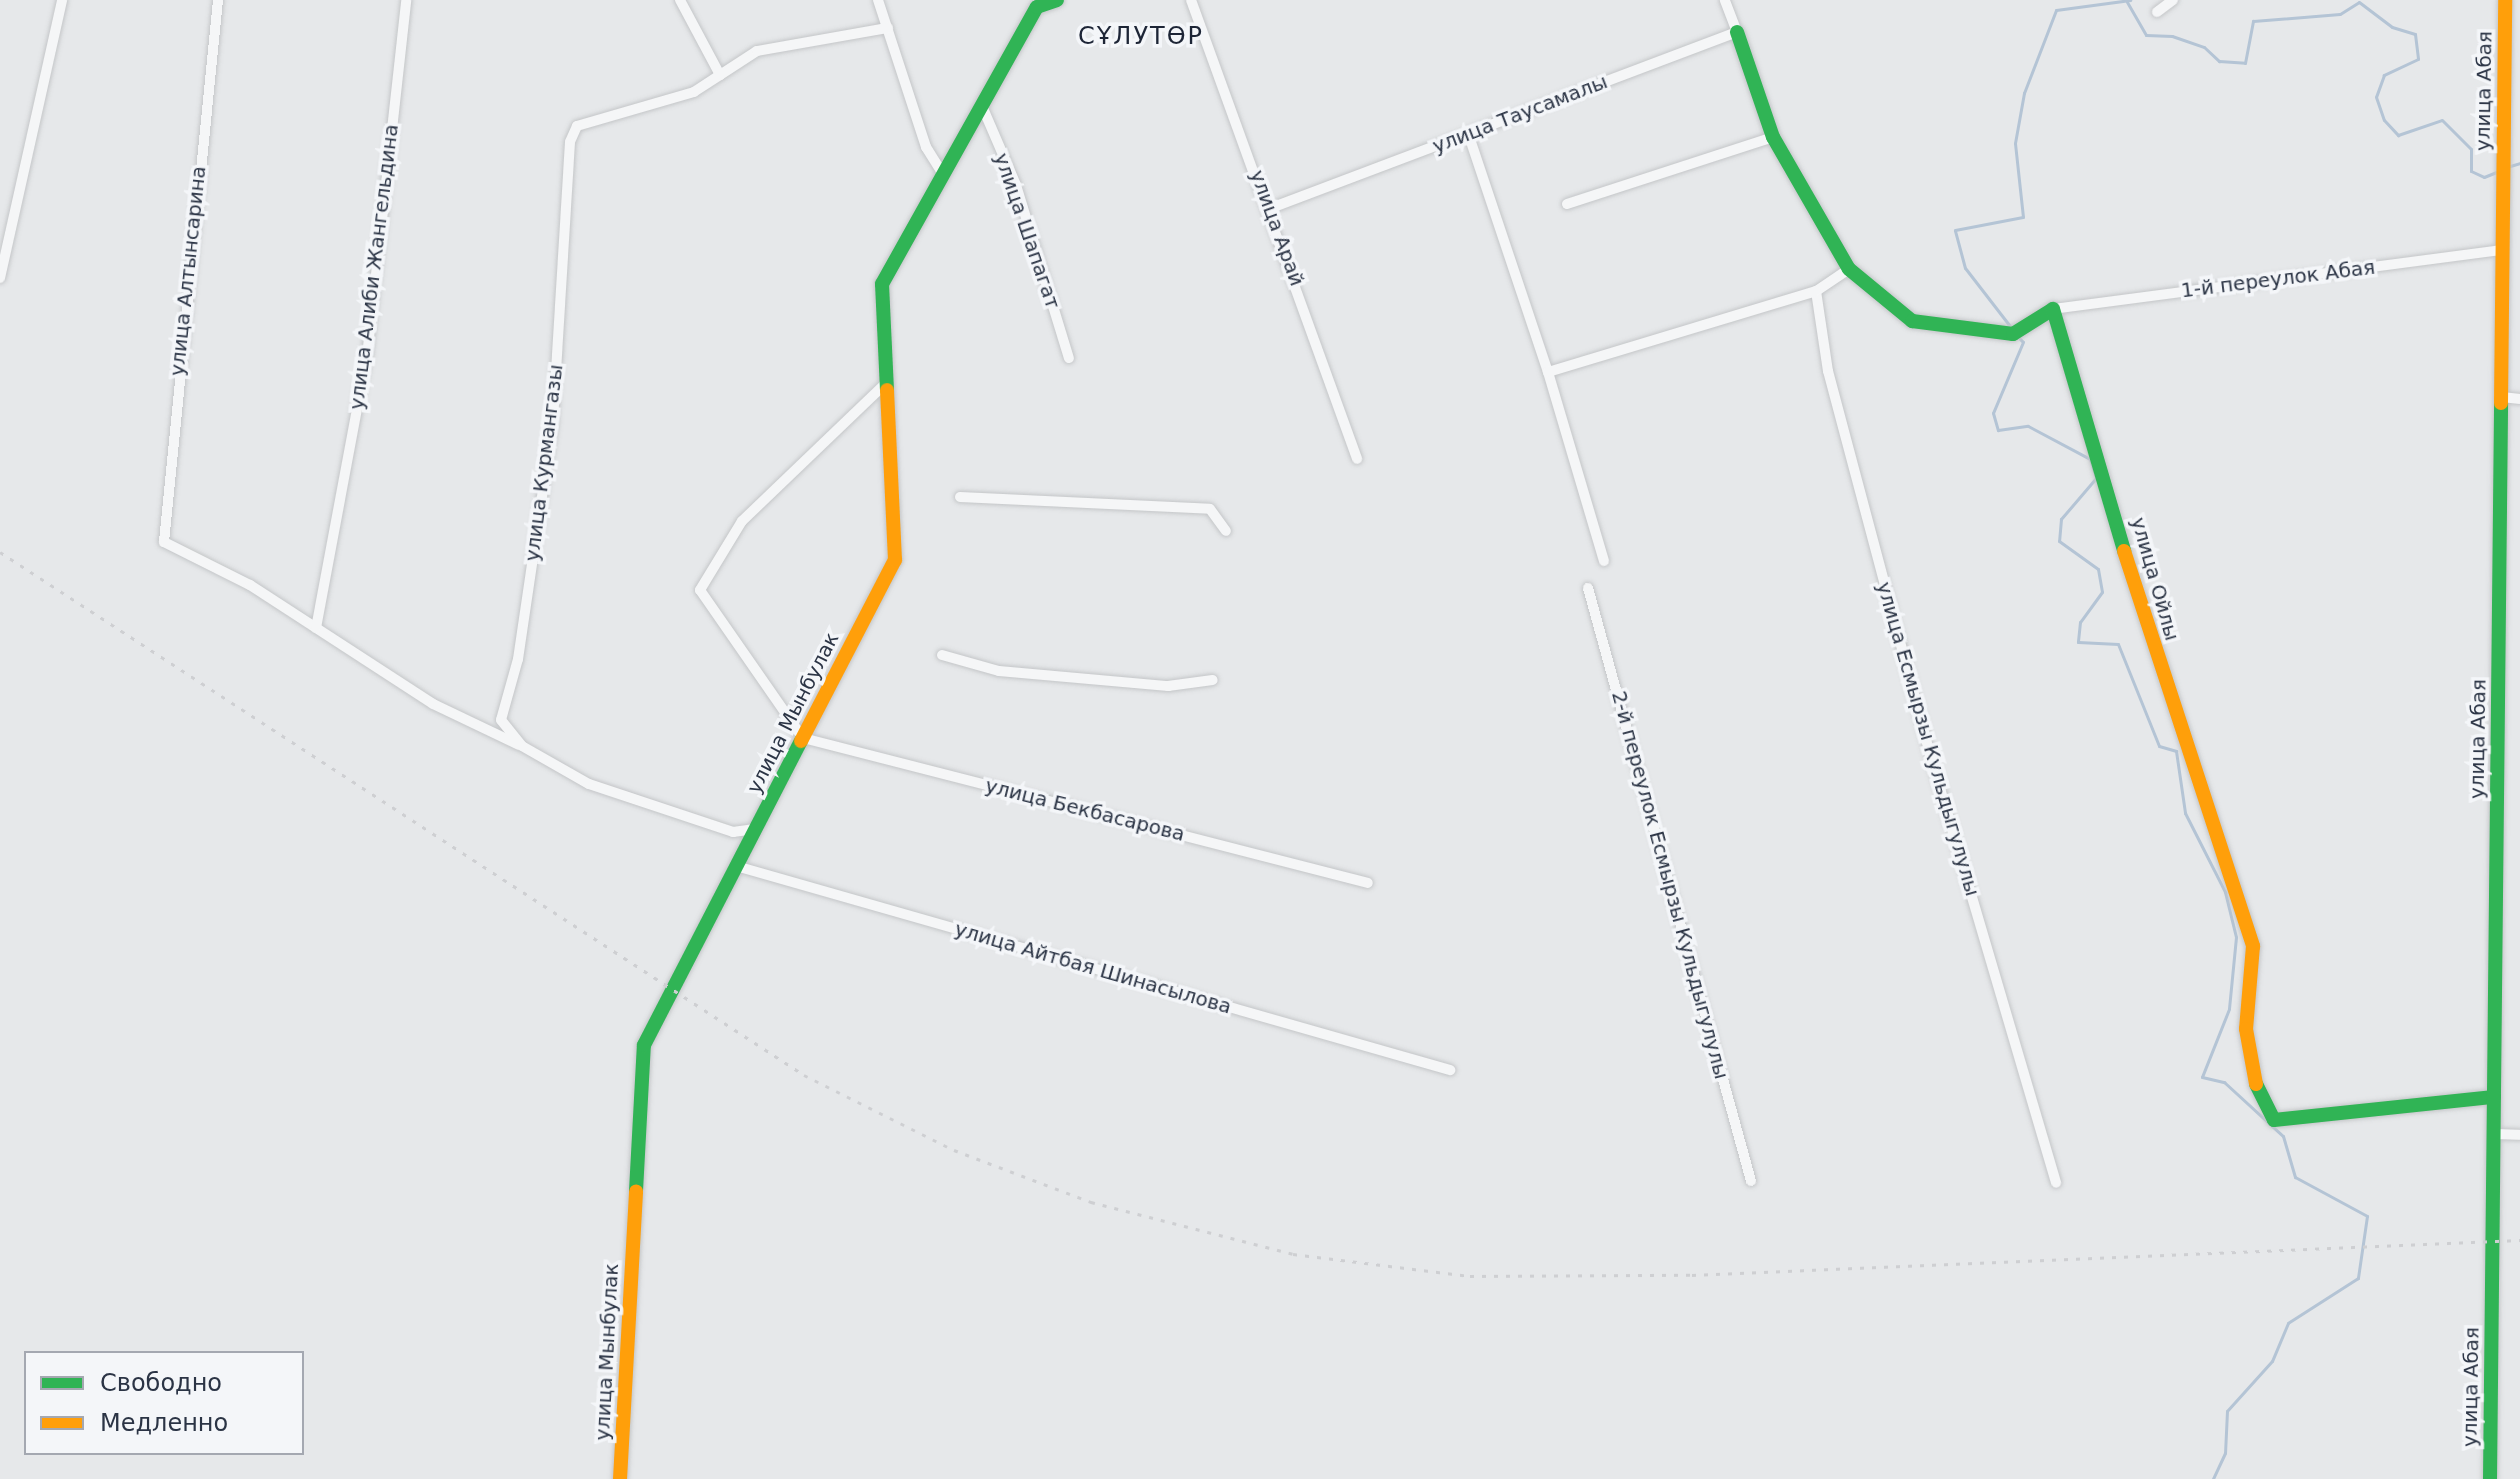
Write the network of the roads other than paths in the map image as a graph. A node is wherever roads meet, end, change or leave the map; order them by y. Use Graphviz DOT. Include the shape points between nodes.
graph roads {
  1 [pos="62,0"];
  2 [pos="218,0"];
  3 [pos="406,0"];
  4 [pos="680,0"];
  5 [pos="878,0"];
  6 [pos="1057,0"];
  7 [pos="1191,0"];
  8 [pos="1725,0"];
  9 [pos="2173,0"];
  10 [pos="2505,0"];
  11 [pos="2157,12"];
  12 [pos="888,28"];
  13 [pos="1737,32"];
  14 [pos="720,75"];
  15 [pos="982,106"];
  16 [pos="1468,133"];
  17 [pos="1773,137"];
  18 [pos="943,174"];
  19 [pos="1567,204"];
  20 [pos="1271,208"];
  21 [pos="2503,250"];
  22 [pos="1849,269"];
  23 [pos="0,278"];
  24 [pos="1816,291"];
  25 [pos="2053,309"];
  26 [pos="1069,358"];
  27 [pos="1548,372"];
  28 [pos="887,382"];
  29 [pos="2502,397"];
  30 [pos="2520,399"];
  31 [pos="1357,459"];
  32 [pos="960,497"];
  33 [pos="1226,531"];
  34 [pos="1604,561"];
  35 [pos="1588,588"];
  36 [pos="316,628"];
  37 [pos="942,655"];
  38 [pos="1213,680"];
  39 [pos="803,738"];
  40 [pos="522,746"];
  41 [pos="755,829"];
  42 [pos="736,866"];
  43 [pos="1368,883"];
  44 [pos="1450,1070"];
  45 [pos="2494,1097"];
  46 [pos="2494,1134"];
  47 [pos="2520,1135"];
  48 [pos="1751,1181"];
  49 [pos="2056,1183"];
  50 [pos="620,1479"];
  51 [pos="2490,1479"];
  1 -- 23 [label="street"];
  2 -- 36 [label="street, улица Алтынсарина" via="164,542"];
  3 -- 36 [label="street, улица Алиби Жангельдина" via="367,356"];
  4 -- 14 [label="street"];
  5 -- 12 [label="street"];
  6 -- 15 [label="street, улица Мынбулак" via="1037,7"];
  7 -- 20 [label="street, улица Арай"];
  8 -- 13 [label="street"];
  9 -- 11 [label="street"];
  10 -- 21 [label="street, улица Абая"];
  12 -- 14 [label="street" via="757,51"];
  12 -- 18 [label="street" via="926,147"];
  13 -- 16 [label="street, улица Таусамалы"];
  13 -- 17 [label="street"];
  14 -- 40 [label="street, улица Курмангазы" via="694,92 577,126 570,142 553,422 518,659 501,720"];
  15 -- 18 [label="street, улица Мынбулак"];
  15 -- 26 [label="street, улица Шапагат" via="1016,185"];
  16 -- 20 [label="street, улица Таусамалы"];
  16 -- 27 [label="street"];
  17 -- 19 [label="street"];
  17 -- 22 [label="street"];
  18 -- 28 [label="street, улица Мынбулак" via="882,284"];
  20 -- 31 [label="street, улица Арай"];
  21 -- 25 [label="street, 1-й переулок Абая"];
  21 -- 29 [label="street, улица Абая"];
  22 -- 24 [label="street"];
  22 -- 25 [label="street" via="1912,321 2013,334"];
  24 -- 27 [label="street"];
  24 -- 49 [label="street, улица Есмырзы Кульдыгулулы" via="1828,371 1925,735"];
  25 -- 45 [label="street, улица Ойлы" via="2161,675 2188,732 2243,905 2253,946 2249,1060 2260,1104 2274,1120"];
  27 -- 34 [label="street"];
  28 -- 39 [label="street, улица Мынбулак" via="895,560"];
  28 -- 39 [label="street" via="742,521 700,590"];
  29 -- 30 [label="street"];
  29 -- 45 [label="street, улица Абая"];
  32 -- 33 [label="street" via="1210,509"];
  35 -- 48 [label="street, 2-й переулок Есмырзы Кульдыгулулы"];
  36 -- 40 [label="street" via="433,704"];
  37 -- 38 [label="street" via="999,671 1168,686"];
  39 -- 41 [label="street, улица Мынбулак"];
  39 -- 43 [label="street, улица Бекбасарова"];
  40 -- 41 [label="street, улица Курмангазы" via="589,784 658,810 733,832"];
  41 -- 42 [label="street, улица Мынбулак"];
  42 -- 44 [label="street, улица Айтбая Шинасылова"];
  42 -- 50 [label="street, улица Мынбулак" via="644,1045"];
  45 -- 46 [label="street, улица Абая"];
  46 -- 47 [label="street"];
  46 -- 51 [label="street, улица Абая"];
}
